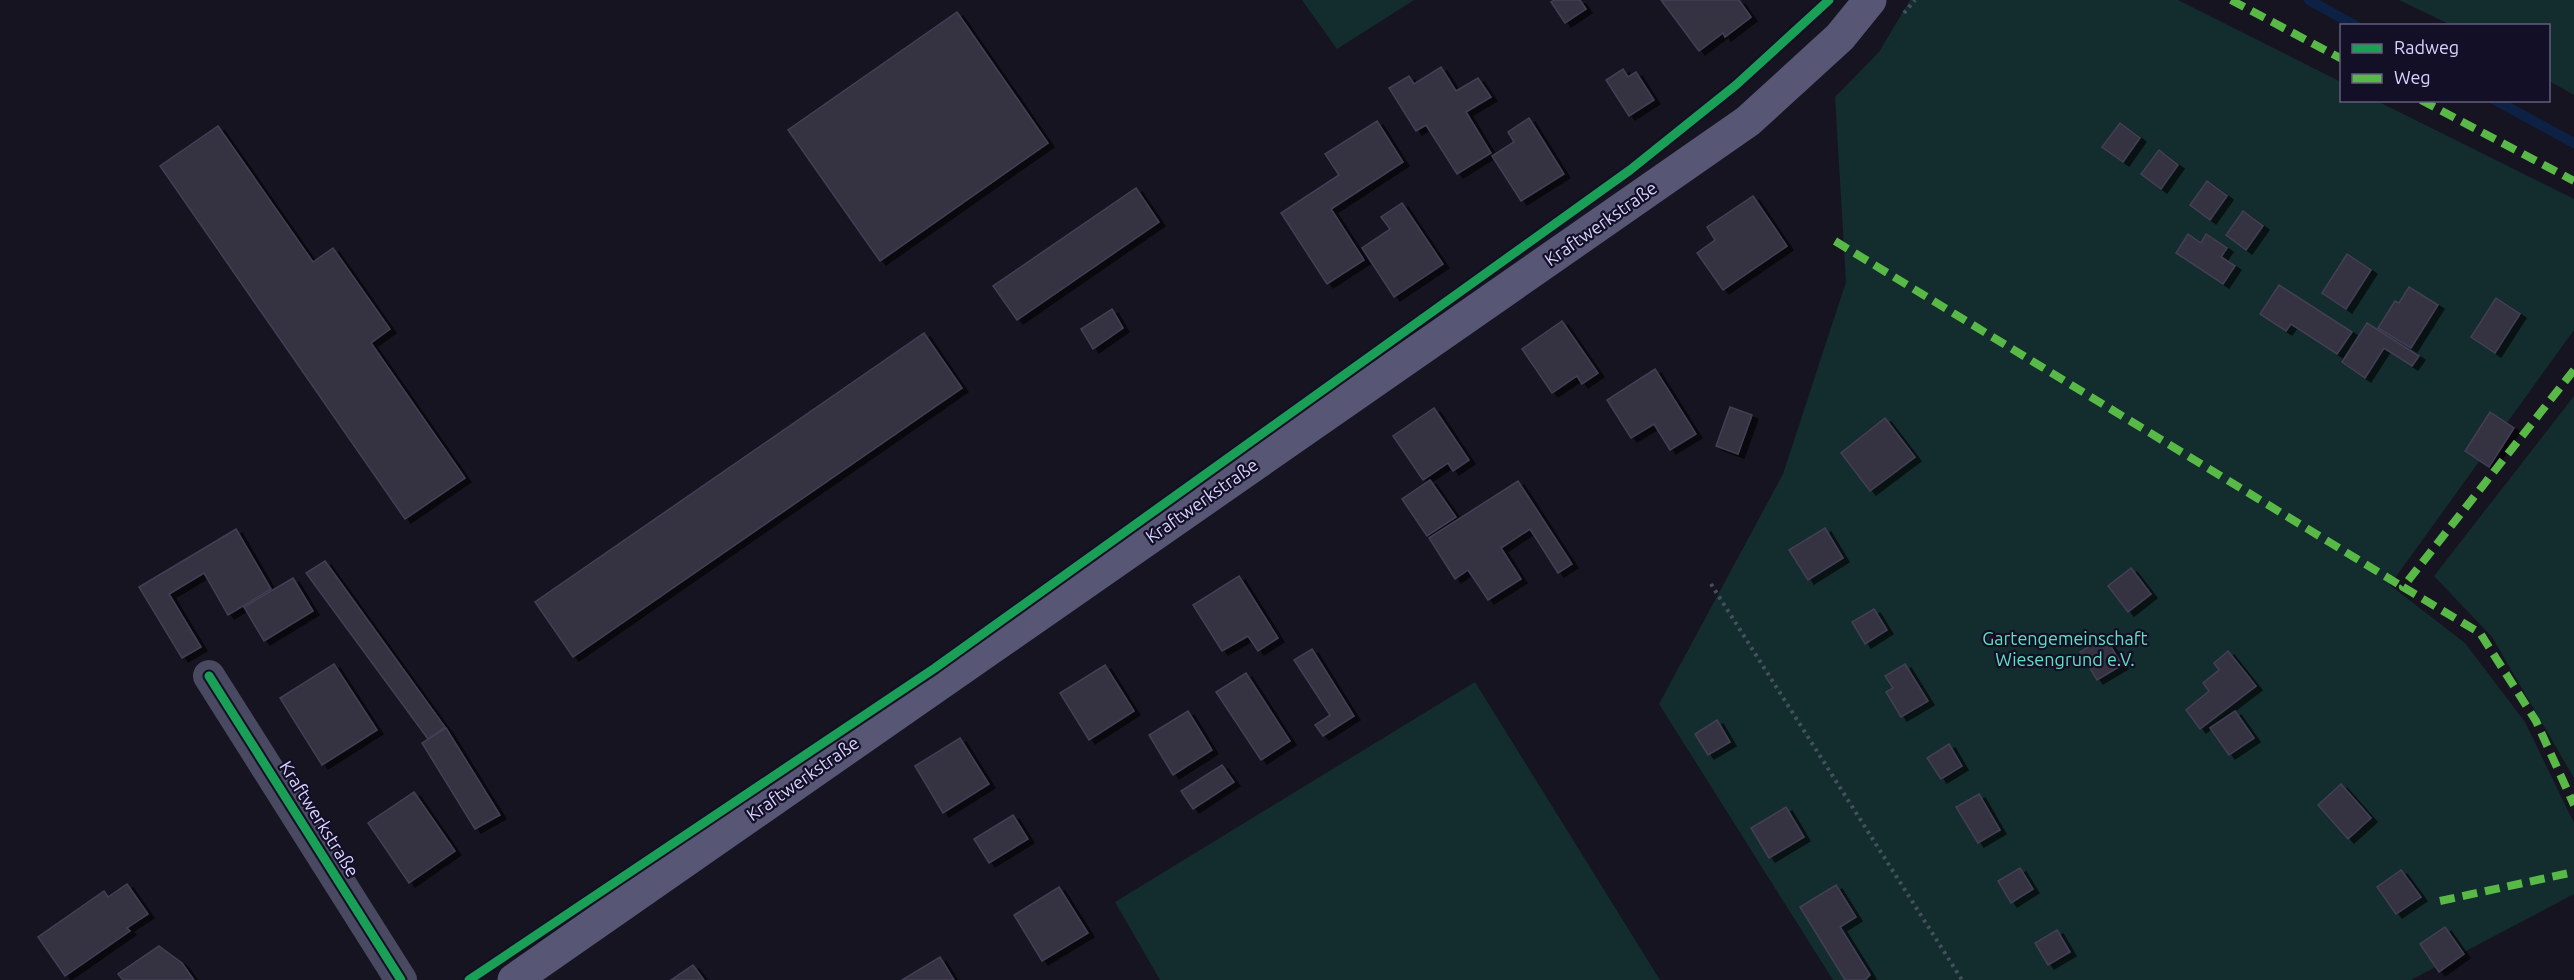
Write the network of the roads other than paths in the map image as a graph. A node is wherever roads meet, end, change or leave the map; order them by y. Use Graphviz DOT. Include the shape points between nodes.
graph roads {
  1 [pos="1870,0"];
  2 [pos="209,676"];
  3 [pos="401,980"];
  4 [pos="514,980"];
  1 -- 4 [label="main road, Kraftwerkstraße" via="1840,38 1748,121"];
  2 -- 3 [label="street, Kraftwerkstraße"];
}
